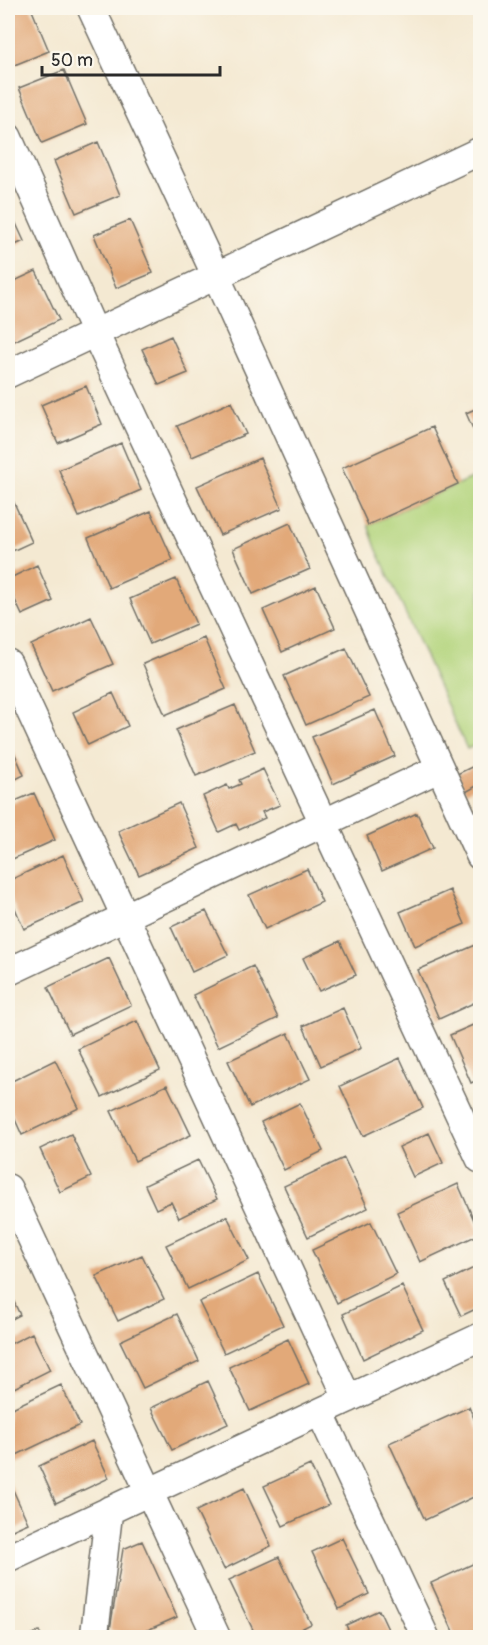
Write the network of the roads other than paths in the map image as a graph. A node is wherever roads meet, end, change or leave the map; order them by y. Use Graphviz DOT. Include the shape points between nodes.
graph roads {
  1 [pos="91,8"];
  2 [pos="8,137"];
  3 [pos="480,151"];
  4 [pos="216,276"];
  5 [pos="94,333"];
  6 [pos="8,374"];
  7 [pos="8,663"];
  8 [pos="440,768"];
  9 [pos="324,823"];
  10 [pos="480,856"];
  11 [pos="125,917"];
  12 [pos="8,972"];
  13 [pos="480,1159"];
  14 [pos="8,1188"];
  15 [pos="480,1337"];
  16 [pos="348,1399"];
  17 [pos="320,1412"];
  18 [pos="149,1491"];
  19 [pos="109,1510"];
  20 [pos="8,1558"];
  21 [pos="94,1638"];
  22 [pos="217,1638"];
  23 [pos="426,1638"];
  1 -- 4 [label="street"];
  2 -- 5 [label="street"];
  3 -- 4 [label="street"];
  4 -- 5 [label="street"];
  4 -- 8 [label="street"];
  5 -- 6 [label="street"];
  5 -- 9 [label="street"];
  7 -- 11 [label="street"];
  8 -- 9 [label="street"];
  8 -- 10 [label="street"];
  9 -- 11 [label="street"];
  9 -- 13 [label="street"];
  11 -- 12 [label="street"];
  11 -- 16 [label="street"];
  14 -- 18 [label="street"];
  15 -- 16 [label="street"];
  16 -- 17 [label="street"];
  17 -- 18 [label="street"];
  17 -- 23 [label="street"];
  18 -- 19 [label="street"];
  18 -- 22 [label="street"];
  19 -- 20 [label="street"];
  19 -- 21 [label="street"];
}
